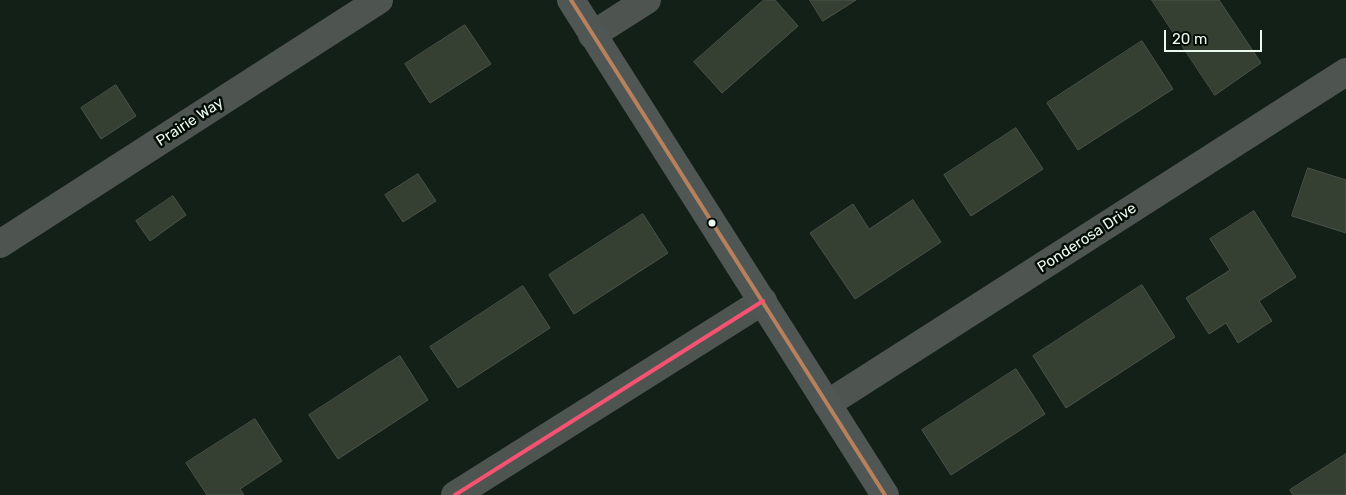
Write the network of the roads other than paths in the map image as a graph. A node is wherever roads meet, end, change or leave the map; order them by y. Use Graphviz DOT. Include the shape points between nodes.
graph roads {
  1 [pos="379,0"];
  2 [pos="571,0"];
  3 [pos="647,0"];
  4 [pos="592,35"];
  5 [pos="1346,72"];
  6 [pos="0,244"];
  7 [pos="763,301"];
  8 [pos="827,404"];
  9 [pos="455,495"];
  10 [pos="886,495"];
  1 -- 6 [label="street, Prairie Way"];
  2 -- 4 [label="street"];
  3 -- 4 [label="street"];
  4 -- 7 [label="street"];
  5 -- 8 [label="street, Ponderosa Drive"];
  7 -- 8 [label="street"];
  7 -- 9 [label="street"];
  8 -- 10 [label="street"];
}
